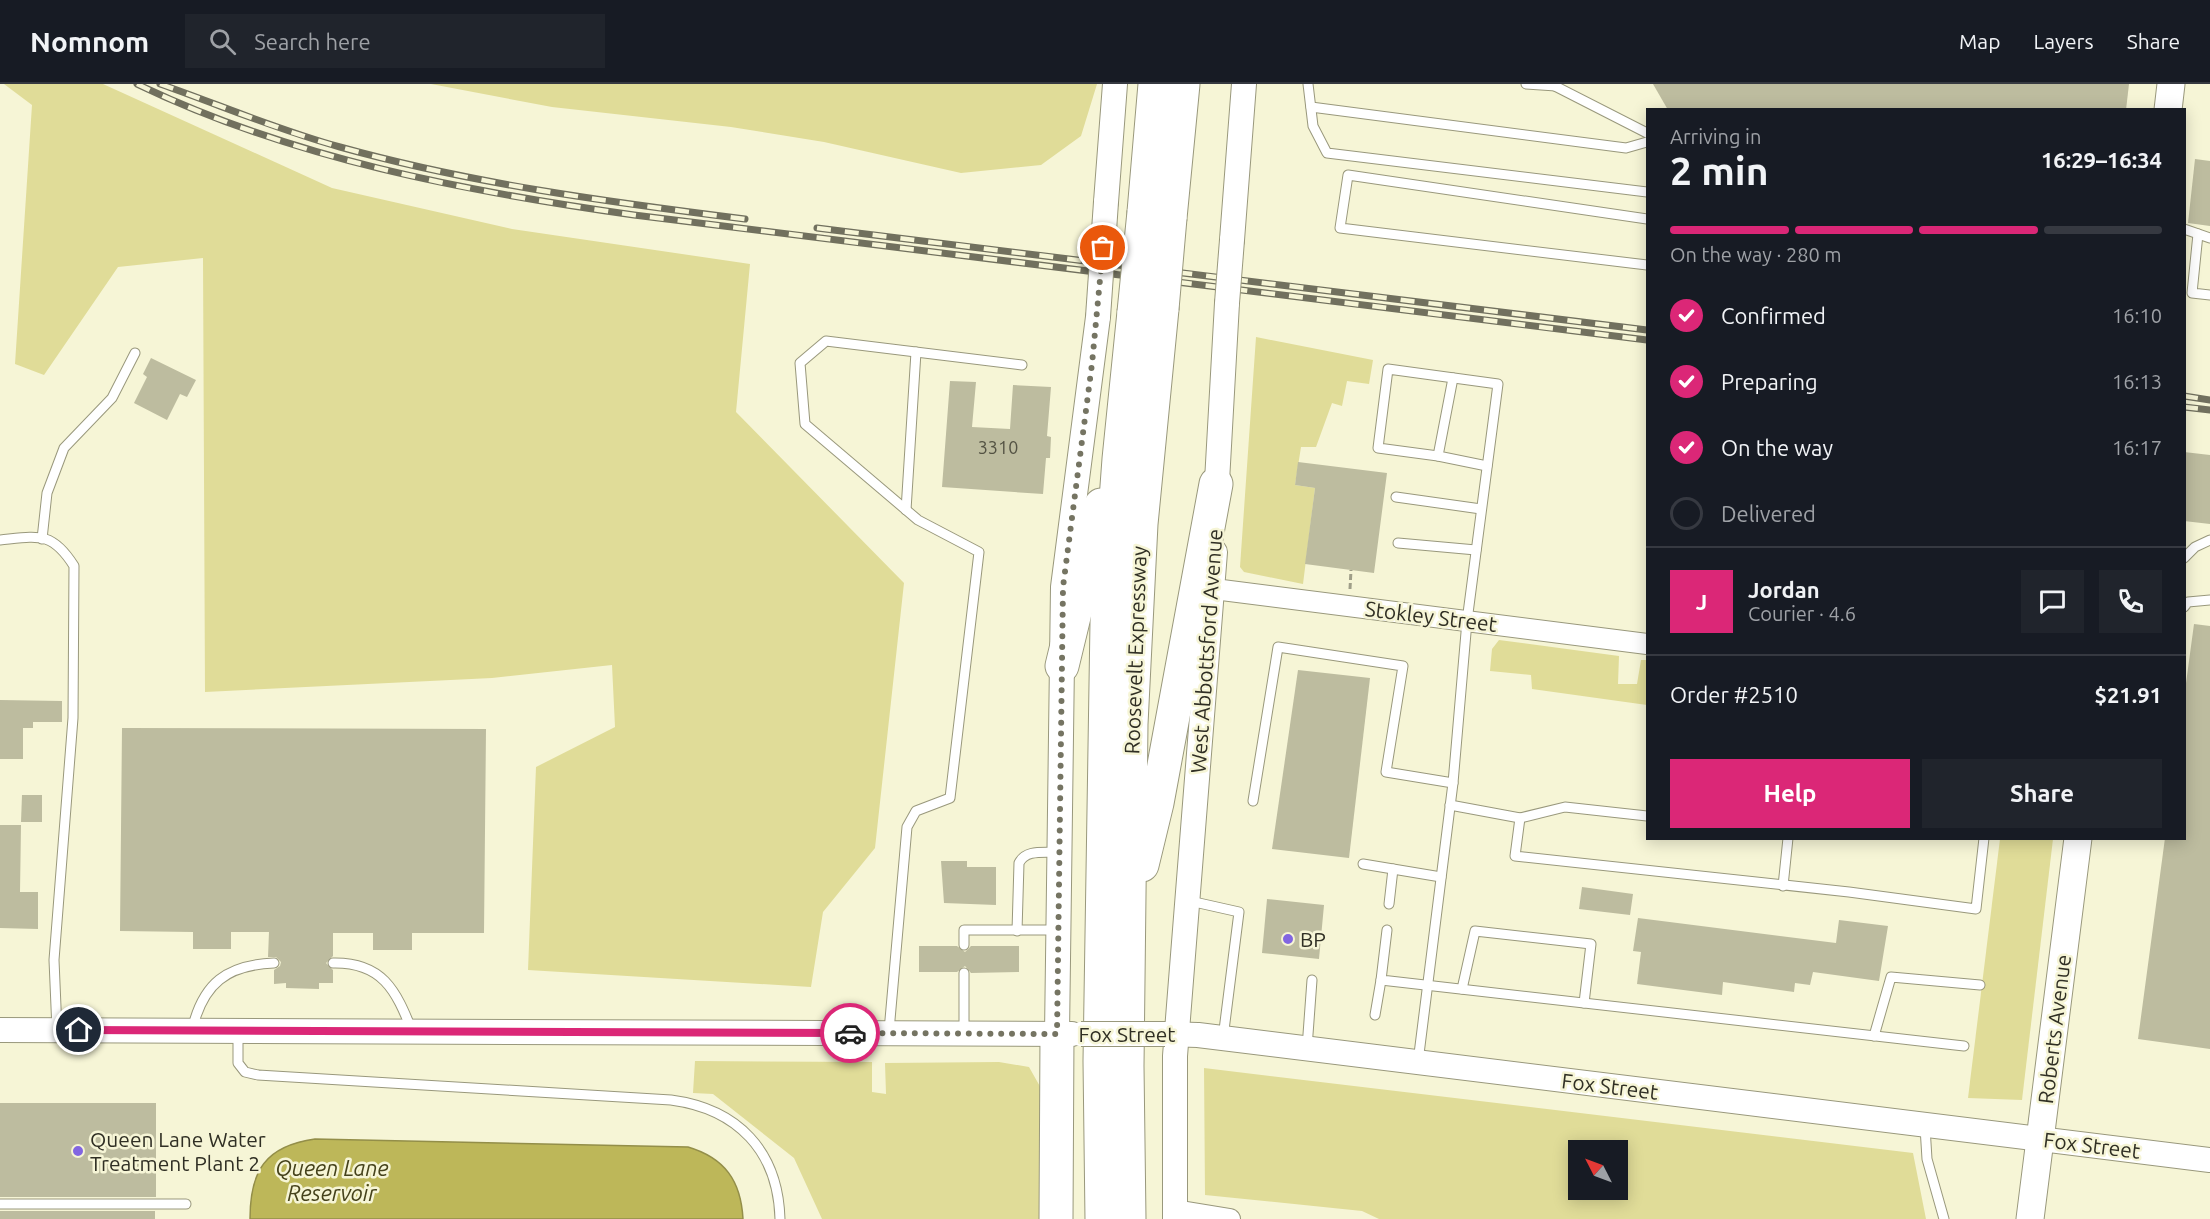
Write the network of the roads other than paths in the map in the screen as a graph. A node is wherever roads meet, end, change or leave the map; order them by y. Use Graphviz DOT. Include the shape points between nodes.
graph roads {
  1 [pos="1115,84"];
  2 [pos="1155,84"];
  3 [pos="1183,84"];
  4 [pos="1244,84"];
  5 [pos="1308,84"];
  6 [pos="1526,84"];
  7 [pos="2171,84"];
  8 [pos="1553,85"];
  9 [pos="1311,108"];
  10 [pos="2168,108"];
  11 [pos="1646,132"];
  12 [pos="1646,142"];
  13 [pos="1646,192"];
  14 [pos="1157,215"];
  15 [pos="1646,219"];
  16 [pos="2186,230"];
  17 [pos="2198,234"];
  18 [pos="2210,238"];
  19 [pos="1646,265"];
  20 [pos="2210,295"];
  21 [pos="1148,311"];
  22 [pos="916,352"];
  23 [pos="135,353"];
  24 [pos="1022,365"];
  25 [pos="1453,378"];
  26 [pos="1438,456"];
  27 [pos="1119,459"];
  28 [pos="1487,466"];
  29 [pos="1216,484"];
  30 [pos="1396,497"];
  31 [pos="1481,509"];
  32 [pos="906,510"];
  33 [pos="42,539"];
  34 [pos="0,540"];
  35 [pos="2210,540"];
  36 [pos="1398,543"];
  37 [pos="1476,550"];
  38 [pos="2186,556"];
  39 [pos="1214,589"];
  40 [pos="2210,600"];
  41 [pos="2186,604"];
  42 [pos="1467,621"];
  43 [pos="1646,644"];
  44 [pos="1062,666"];
  45 [pos="1453,783"];
  46 [pos="1253,801"];
  47 [pos="1450,805"];
  48 [pos="1646,816"];
  49 [pos="1520,818"];
  50 [pos="1788,840"];
  51 [pos="1984,840"];
  52 [pos="2078,840"];
  53 [pos="1057,852"];
  54 [pos="1363,864"];
  55 [pos="1393,869"];
  56 [pos="1441,877"];
  57 [pos="1784,886"];
  58 [pos="1187,900"];
  59 [pos="1389,904"];
  60 [pos="1128,925"];
  61 [pos="1057,930"];
  62 [pos="1387,930"];
  63 [pos="1017,931"];
  64 [pos="964,945"];
  65 [pos="274,963"];
  66 [pos="333,963"];
  67 [pos="964,972"];
  68 [pos="1312,980"];
  69 [pos="1381,980"];
  70 [pos="1980,985"];
  71 [pos="1428,987"];
  72 [pos="1462,989"];
  73 [pos="1584,1003"];
  74 [pos="1375,1015"];
  75 [pos="0,1030"];
  76 [pos="57,1030"];
  77 [pos="192,1030"];
  78 [pos="238,1031"];
  79 [pos="412,1032"];
  80 [pos="889,1033"];
  81 [pos="964,1033"];
  82 [pos="1069,1034"];
  83 [pos="1171,1034"];
  84 [pos="1874,1036"];
  85 [pos="1223,1038"];
  86 [pos="1964,1046"];
  87 [pos="1307,1048"];
  88 [pos="1418,1062"];
  89 [pos="1925,1125"];
  90 [pos="2039,1139"];
  91 [pos="2210,1160"];
  92 [pos="0,1204"];
  93 [pos="186,1204"];
  94 [pos="1175,1215"];
  95 [pos="780,1219"];
  96 [pos="1056,1219"];
  97 [pos="1102,1219"];
  98 [pos="1129,1219"];
  99 [pos="1230,1219"];
  100 [pos="1944,1219"];
  101 [pos="2030,1219"];
  1 -- 44 [label="street, bridge" via="1098,317 1063,587"];
  2 -- 14 [label="highway, Roosevelt Expressway"];
  3 -- 14 [label="highway, Roosevelt Expressway"];
  4 -- 29 [label="street, West Abbottsford Avenue, bridge"];
  5 -- 9 [label="lane"];
  6 -- 8 [label="lane"];
  7 -- 10 [label="main road"];
  8 -- 11 [label="lane"];
  9 -- 12 [label="lane" via="1626,148"];
  9 -- 13 [label="lane" via="1313,126 1327,153"];
  14 -- 21 [label="highway, Roosevelt Expressway, bridge"];
  15 -- 19 [label="lane" via="1348,175 1340,228"];
  16 -- 17 [label="lane"];
  17 -- 18 [label="lane"];
  17 -- 20 [label="lane" via="2192,293"];
  21 -- 27 [label="highway, Roosevelt Expressway"];
  21 -- 60 [label="highway, Roosevelt Expressway"];
  22 -- 24 [label="lane"];
  22 -- 32 [label="lane"];
  22 -- 32 [label="lane" via="826,341 800,363 805,424"];
  23 -- 33 [label="lane" via="112,398 64,448 47,493"];
  25 -- 26 [label="lane"];
  25 -- 26 [label="lane" via="1388,369 1378,448"];
  25 -- 28 [label="lane" via="1498,384"];
  26 -- 28 [label="lane"];
  27 -- 44 [label="highway" via="1097,514"];
  27 -- 97 [label="highway, Roosevelt Expressway" via="1104,723"];
  28 -- 31 [label="lane"];
  29 -- 39 [label="street, West Abbottsford Avenue"];
  29 -- 60 [label="highway" via="1157,803"];
  30 -- 31 [label="lane"];
  31 -- 37 [label="lane"];
  32 -- 80 [label="lane" via="979,552 950,798 916,811 907,826"];
  33 -- 34 [label="lane"];
  33 -- 76 [label="lane" via="61,546 74,566 72,718 54,960"];
  35 -- 38 [label="lane"];
  36 -- 37 [label="lane"];
  37 -- 42 [label="lane"];
  39 -- 42 [label="street, Stokley Street"];
  39 -- 58 [label="street, West Abbottsford Avenue"];
  40 -- 41 [label="lane"];
  42 -- 43 [label="street, Stokley Street"];
  42 -- 45 [label="lane"];
  44 -- 53 [label="street"];
  45 -- 46 [label="lane" via="1386,772 1403,666 1278,647"];
  45 -- 47 [label="lane"];
  47 -- 49 [label="lane"];
  47 -- 56 [label="lane"];
  48 -- 49 [label="lane" via="1565,807"];
  49 -- 57 [label="lane" via="1515,856"];
  50 -- 57 [label="lane"];
  51 -- 57 [label="lane" via="1976,909"];
  52 -- 90 [label="main road, Roberts Avenue"];
  53 -- 61 [label="street"];
  53 -- 63 [label="lane" via="1022,857"];
  54 -- 55 [label="lane"];
  55 -- 56 [label="lane"];
  55 -- 59 [label="lane"];
  56 -- 71 [label="lane"];
  58 -- 83 [label="street, West Abbottsford Avenue"];
  58 -- 85 [label="lane" via="1239,912"];
  60 -- 98 [label="highway, Roosevelt Expressway"];
  61 -- 63 [label="lane"];
  61 -- 82 [label="street"];
  62 -- 69 [label="lane"];
  63 -- 64 [label="lane" via="964,930"];
  65 -- 77 [label="lane" via="240,967 223,976 204,997"];
  66 -- 79 [label="lane" via="355,964 380,976 397,995"];
  67 -- 81 [label="lane"];
  68 -- 87 [label="lane"];
  69 -- 71 [label="lane"];
  69 -- 74 [label="lane"];
  70 -- 84 [label="lane" via="1891,977"];
  71 -- 72 [label="lane"];
  71 -- 88 [label="lane"];
  72 -- 73 [label="lane"];
  72 -- 73 [label="lane" via="1475,931 1591,944"];
  73 -- 84 [label="lane"];
  75 -- 76 [label="street, Fox Street"];
  76 -- 77 [label="street, Fox Street"];
  77 -- 78 [label="street, Fox Street"];
  78 -- 79 [label="street, Fox Street"];
  78 -- 95 [label="lane" via="238,1063 252,1074 671,1100 711,1110 746,1131 759,1148 777,1185"];
  79 -- 80 [label="street, Fox Street"];
  80 -- 81 [label="street, Fox Street"];
  81 -- 82 [label="street, Fox Street"];
  82 -- 83 [label="street, Fox Street, bridge"];
  82 -- 96 [label="highway"];
  83 -- 85 [label="street, Fox Street"];
  83 -- 94 [label="street, West Abbottsford Avenue"];
  84 -- 86 [label="lane"];
  85 -- 87 [label="street, Fox Street"];
  87 -- 88 [label="street, Fox Street"];
  88 -- 89 [label="street, Fox Street"];
  89 -- 90 [label="street, Fox Street"];
  89 -- 100 [label="lane" via="1926,1159"];
  90 -- 91 [label="street, Fox Street"];
  90 -- 101 [label="main road, Roberts Avenue"];
  92 -- 93 [label="lane"];
  94 -- 99 [label="street"];
}
